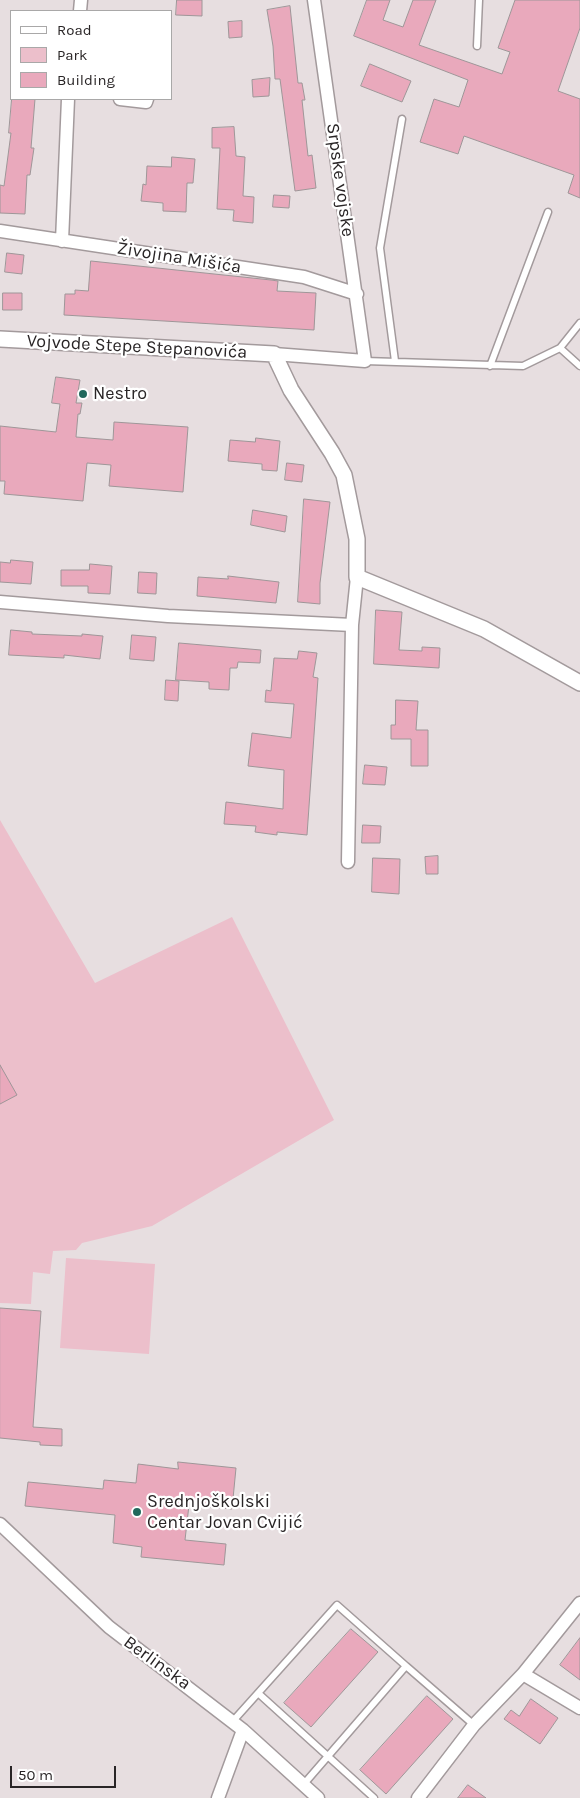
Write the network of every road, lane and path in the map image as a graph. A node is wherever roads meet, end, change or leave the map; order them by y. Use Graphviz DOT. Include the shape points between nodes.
graph roads {
  1 [pos="314,0"];
  2 [pos="479,0"];
  3 [pos="477,46"];
  4 [pos="68,100"];
  5 [pos="129,100"];
  6 [pos="147,100"];
  7 [pos="402,119"];
  8 [pos="548,212"];
  9 [pos="0,231"];
  10 [pos="62,241"];
  11 [pos="356,294"];
  12 [pos="580,323"];
  13 [pos="0,339"];
  14 [pos="560,348"];
  15 [pos="274,354"];
  16 [pos="365,361"];
  17 [pos="395,361"];
  18 [pos="490,366"];
  19 [pos="580,366"];
  20 [pos="357,577"];
  21 [pos="0,602"];
  22 [pos="352,625"];
  23 [pos="580,683"];
  24 [pos="348,862"];
  25 [pos="0,1524"];
  26 [pos="580,1603"];
  27 [pos="406,1666"];
  28 [pos="523,1674"];
  29 [pos="258,1693"];
  30 [pos="580,1708"];
  31 [pos="233,1721"];
  32 [pos="474,1725"];
  33 [pos="244,1730"];
  34 [pos="327,1756"];
  35 [pos="303,1785"];
  36 [pos="218,1798"];
  37 [pos="318,1798"];
  38 [pos="374,1798"];
  39 [pos="418,1798"];
  1 -- 11 [label="street, Srpske vojske"];
  2 -- 3 [label="lane"];
  4 -- 10 [label="street"];
  5 -- 6 [label="street"];
  7 -- 17 [label="lane" via="380,248"];
  8 -- 18 [label="lane"];
  9 -- 10 [label="street, Živojina Mišića"];
  10 -- 11 [label="street, Živojina Mišića" via="304,277"];
  11 -- 16 [label="street, Srpske vojske"];
  12 -- 14 [label="lane"];
  13 -- 15 [label="street, Vojvode Stepe Stepanovića"];
  14 -- 18 [label="lane" via="523,366"];
  14 -- 19 [label="lane"];
  15 -- 16 [label="street"];
  15 -- 20 [label="street" via="291,390 344,475 357,539"];
  16 -- 17 [label="lane"];
  17 -- 18 [label="lane"];
  20 -- 22 [label="street"];
  20 -- 23 [label="street" via="484,628"];
  21 -- 22 [label="street" via="168,616"];
  22 -- 24 [label="street"];
  25 -- 31 [label="street, Berlinska" via="109,1627"];
  26 -- 28 [label="street"];
  27 -- 29 [label="lane" via="338,1605"];
  27 -- 32 [label="lane"];
  27 -- 34 [label="lane"];
  28 -- 30 [label="street"];
  28 -- 32 [label="street"];
  29 -- 31 [label="lane"];
  29 -- 34 [label="lane"];
  31 -- 33 [label="street, Berlinska"];
  32 -- 39 [label="street"];
  33 -- 35 [label="street, Berlinska"];
  33 -- 36 [label="street"];
  34 -- 35 [label="lane"];
  34 -- 38 [label="lane"];
  35 -- 37 [label="street, Berlinska"];
}
